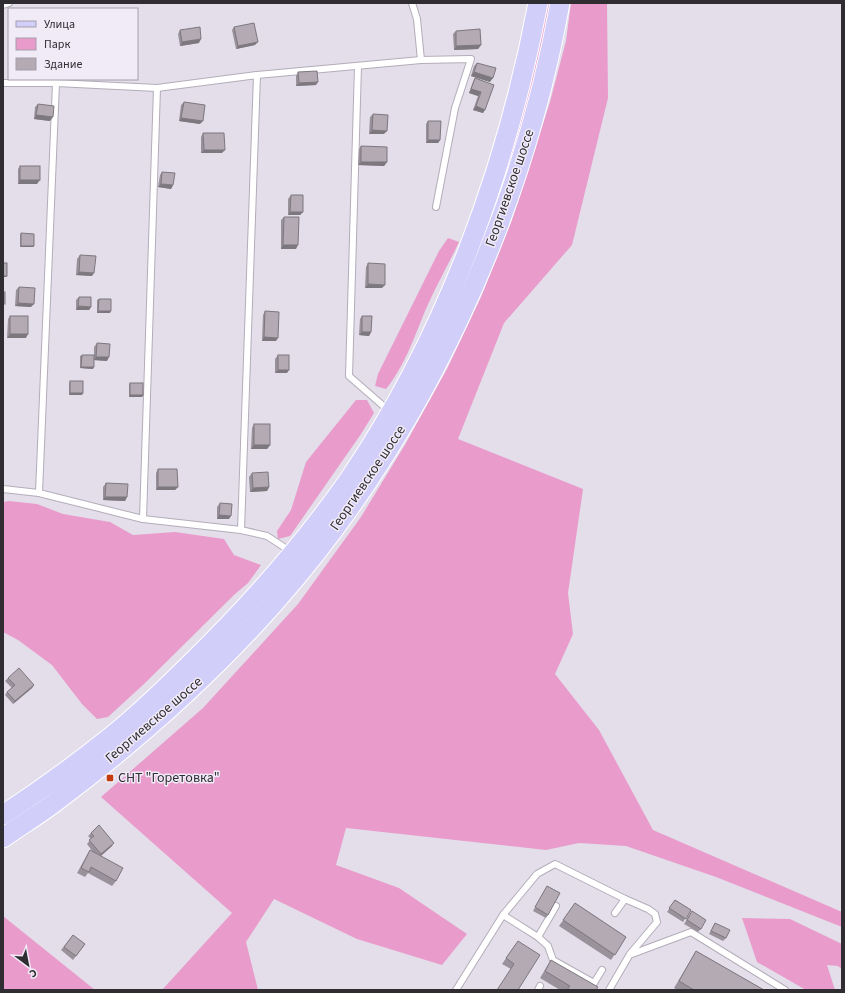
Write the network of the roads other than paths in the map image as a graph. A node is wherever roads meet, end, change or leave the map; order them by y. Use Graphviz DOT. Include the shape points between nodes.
graph roads {
  1 [pos="9,3"];
  2 [pos="412,3"];
  3 [pos="538,3"];
  4 [pos="560,3"];
  5 [pos="3,5"];
  6 [pos="421,60"];
  7 [pos="358,66"];
  8 [pos="257,75"];
  9 [pos="3,83"];
  10 [pos="56,83"];
  11 [pos="157,88"];
  12 [pos="436,207"];
  13 [pos="390,412"];
  14 [pos="3,490"];
  15 [pos="39,492"];
  16 [pos="143,519"];
  17 [pos="241,530"];
  18 [pos="292,553"];
  19 [pos="3,815"];
  20 [pos="3,838"];
  21 [pos="625,899"];
  22 [pos="556,906"];
  23 [pos="615,913"];
  24 [pos="503,915"];
  25 [pos="538,937"];
  26 [pos="630,954"];
  27 [pos="602,970"];
  28 [pos="456,990"];
  29 [pos="609,990"];
  30 [pos="785,990"];
  1 -- 5 [label="lane"];
  2 -- 6 [label="lane" via="417,19"];
  3 -- 13 [label="main road, Георгиевское шоссе" via="510,125 479,222 437,321"];
  4 -- 20 [label="main road, Георгиевское шоссе" via="535,115 476,280 429,379 367,483 327,539 276,600 222,658 152,724 91,775"];
  6 -- 7 [label="lane"];
  6 -- 12 [label="lane" via="471,60 455,108"];
  7 -- 8 [label="lane"];
  7 -- 13 [label="lane" via="349,376"];
  8 -- 11 [label="lane"];
  8 -- 17 [label="lane"];
  9 -- 10 [label="lane"];
  10 -- 11 [label="lane"];
  10 -- 15 [label="lane"];
  11 -- 16 [label="lane"];
  13 -- 18 [label="main road, Георгиевское шоссе" via="347,481"];
  14 -- 15 [label="lane"];
  15 -- 16 [label="lane"];
  16 -- 17 [label="lane"];
  17 -- 18 [label="lane" via="267,536"];
  18 -- 19 [label="main road, Георгиевское шоссе" via="238,615 145,707 38,792"];
  21 -- 23 [label="lane"];
  21 -- 24 [label="lane" via="555,864 537,874"];
  21 -- 26 [label="lane" via="655,914 657,922"];
  22 -- 25 [label="lane"];
  24 -- 25 [label="lane"];
  24 -- 28 [label="lane"];
  25 -- 27 [label="lane" via="548,946 553,960 594,983"];
  26 -- 29 [label="lane"];
  26 -- 30 [label="lane" via="691,932"];
}
